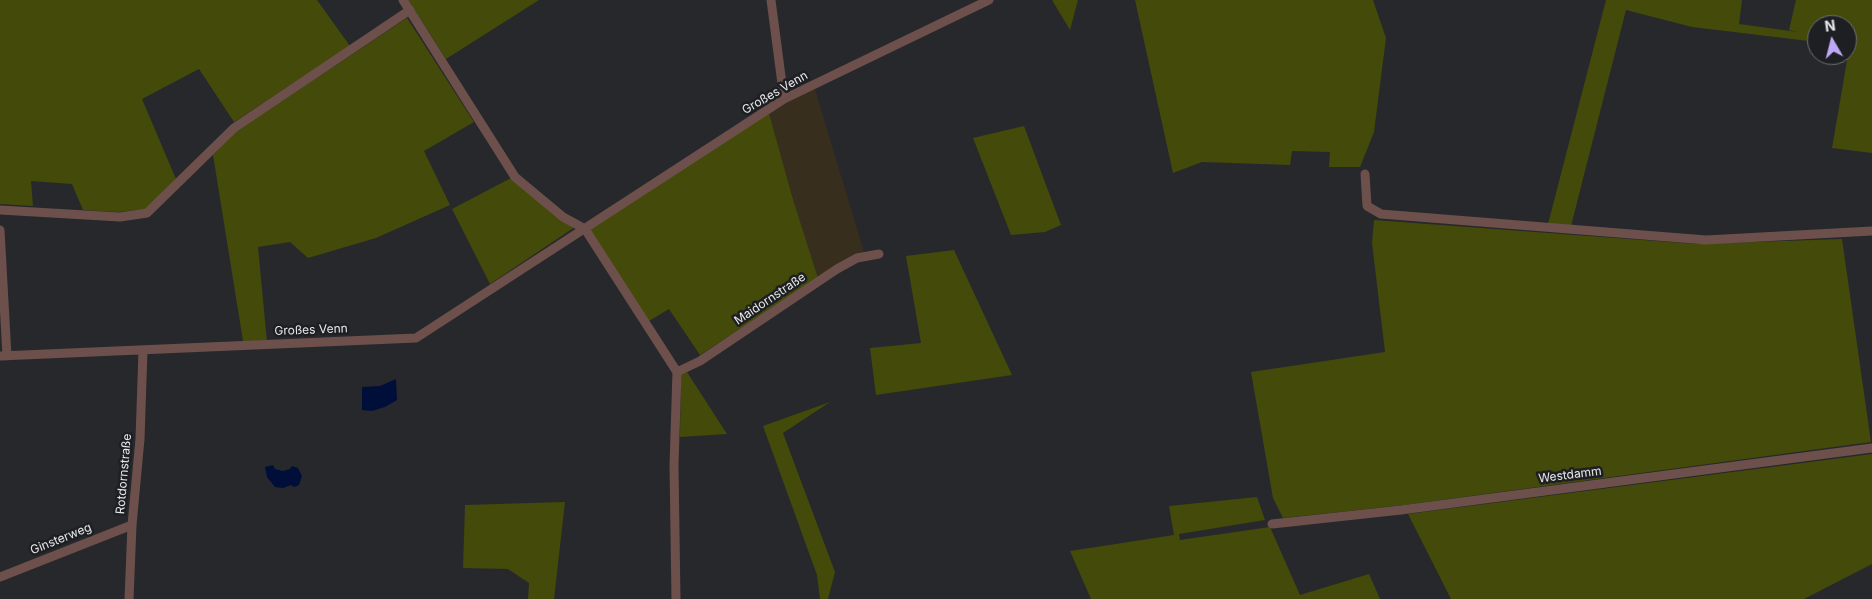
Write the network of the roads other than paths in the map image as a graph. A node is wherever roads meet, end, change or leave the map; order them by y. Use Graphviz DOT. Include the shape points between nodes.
graph roads {
  1 [pos="403,0"];
  2 [pos="771,0"];
  3 [pos="989,0"];
  4 [pos="410,10"];
  5 [pos="784,99"];
  6 [pos="1366,174"];
  7 [pos="0,210"];
  8 [pos="585,228"];
  9 [pos="0,230"];
  10 [pos="1872,231"];
  11 [pos="879,254"];
  12 [pos="143,350"];
  13 [pos="3,356"];
  14 [pos="676,372"];
  15 [pos="1872,448"];
  16 [pos="1272,524"];
  17 [pos="132,525"];
  18 [pos="0,577"];
  19 [pos="129,599"];
  20 [pos="676,599"];
  1 -- 4 [label="street"];
  2 -- 5 [label="street"];
  3 -- 5 [label="street, Großes Venn"];
  4 -- 7 [label="street" via="234,128 147,213 120,217"];
  4 -- 8 [label="street" via="515,177 563,217"];
  5 -- 8 [label="street, Großes Venn"];
  6 -- 10 [label="street" via="1367,206 1381,214 1706,240"];
  8 -- 12 [label="street, Großes Venn" via="416,338"];
  8 -- 14 [label="street"];
  9 -- 13 [label="street, Großes Venn"];
  11 -- 14 [label="street, Maidornstraße" via="857,258 837,269 700,361"];
  12 -- 13 [label="street, Großes Venn"];
  12 -- 17 [label="street, Rotdornstraße" via="140,439"];
  14 -- 20 [label="street"];
  15 -- 16 [label="street, Westdamm"];
  17 -- 18 [label="street, Ginsterweg"];
  17 -- 19 [label="street, Rotdornstraße"];
}
